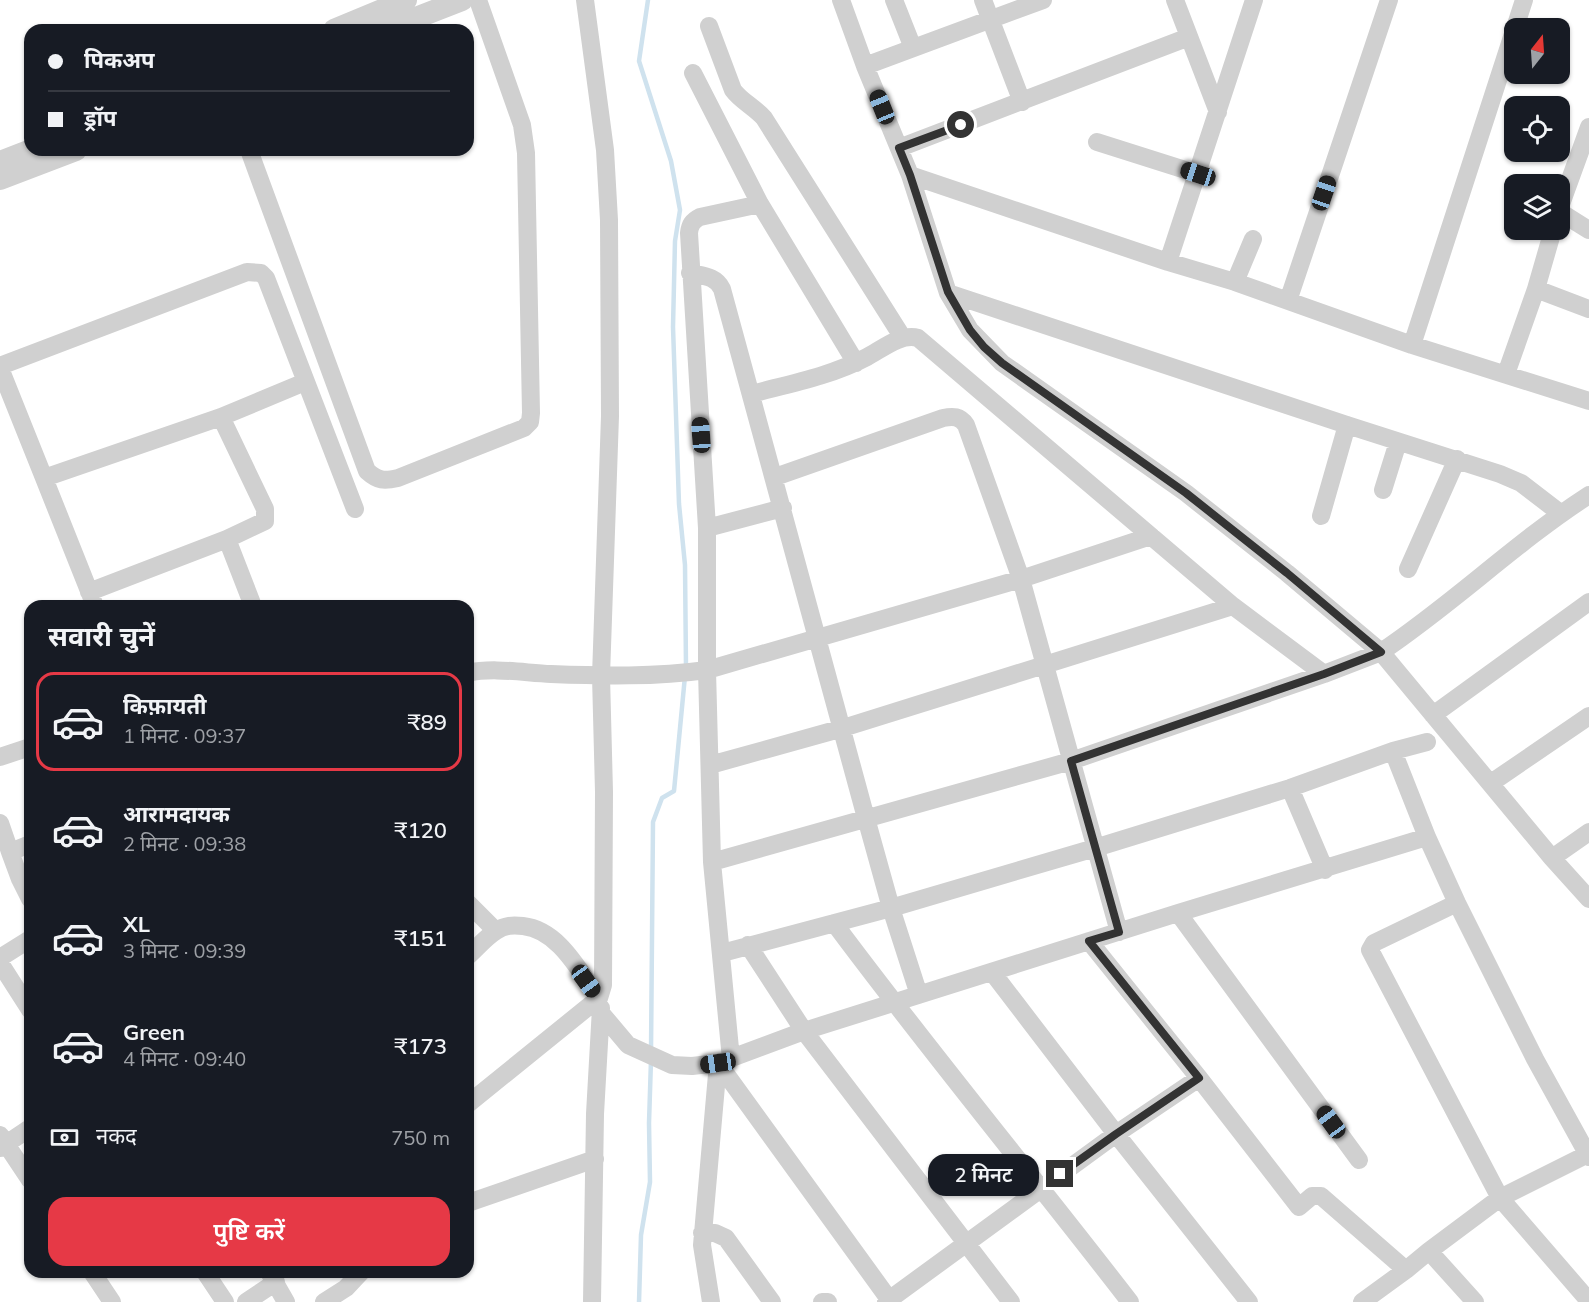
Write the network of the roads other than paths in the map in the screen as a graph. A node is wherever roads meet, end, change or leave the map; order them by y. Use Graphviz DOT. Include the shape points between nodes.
graph roads {
  1 [pos="406,0"];
  2 [pos="462,0"];
  3 [pos="478,0"];
  4 [pos="585,0"];
  5 [pos="841,0"];
  6 [pos="894,0"];
  7 [pos="982,0"];
  8 [pos="1044,0"];
  9 [pos="1175,0"];
  10 [pos="1254,0"];
  11 [pos="1389,0"];
  12 [pos="1524,0"];
  13 [pos="990,19"];
  14 [pos="348,24"];
  15 [pos="400,24"];
  16 [pos="709,26"];
  17 [pos="1190,37"];
  18 [pos="914,48"];
  19 [pos="865,66"];
  20 [pos="693,73"];
  21 [pos="1022,102"];
  22 [pos="1218,112"];
  23 [pos="1589,127"];
  24 [pos="1097,142"];
  25 [pos="899,148"];
  26 [pos="24,153"];
  27 [pos="59,156"];
  28 [pos="251,156"];
  29 [pos="0,162"];
  30 [pos="1198,174"];
  31 [pos="910,175"];
  32 [pos="0,179"];
  33 [pos="1570,179"];
  34 [pos="760,204"];
  35 [pos="1570,218"];
  36 [pos="1589,230"];
  37 [pos="1253,239"];
  38 [pos="1550,240"];
  39 [pos="1168,262"];
  40 [pos="690,273"];
  41 [pos="1235,282"];
  42 [pos="1536,288"];
  43 [pos="948,292"];
  44 [pos="1288,301"];
  45 [pos="1589,309"];
  46 [pos="903,338"];
  47 [pos="1412,345"];
  48 [pos="856,363"];
  49 [pos="0,367"];
  50 [pos="1506,374"];
  51 [pos="305,382"];
  52 [pos="751,394"];
  53 [pos="1589,401"];
  54 [pos="221,417"];
  55 [pos="1347,425"];
  56 [pos="1398,442"];
  57 [pos="1457,459"];
  58 [pos="775,477"];
  59 [pos="44,478"];
  60 [pos="1383,490"];
  61 [pos="1589,495"];
  62 [pos="783,508"];
  63 [pos="355,509"];
  64 [pos="1560,513"];
  65 [pos="1320,516"];
  66 [pos="707,528"];
  67 [pos="1151,536"];
  68 [pos="227,539"];
  69 [pos="1408,569"];
  70 [pos="1021,579"];
  71 [pos="92,599"];
  72 [pos="251,600"];
  73 [pos="1589,602"];
  74 [pos="1233,606"];
  75 [pos="816,638"];
  76 [pos="1381,652"];
  77 [pos="1045,665"];
  78 [pos="699,671"];
  79 [pos="474,673"];
  80 [pos="1324,674"];
  81 [pos="601,676"];
  82 [pos="1433,715"];
  83 [pos="1589,716"];
  84 [pos="843,729"];
  85 [pos="1427,742"];
  86 [pos="24,749"];
  87 [pos="1393,751"];
  88 [pos="0,757"];
  89 [pos="1071,761"];
  90 [pos="710,765"];
  91 [pos="1491,783"];
  92 [pos="1290,788"];
  93 [pos="866,818"];
  94 [pos="0,823"];
  95 [pos="1589,832"];
  96 [pos="1427,837"];
  97 [pos="24,846"];
  98 [pos="1095,848"];
  99 [pos="10,852"];
  100 [pos="1552,858"];
  101 [pos="712,862"];
  102 [pos="1324,870"];
  103 [pos="24,887"];
  104 [pos="1589,899"];
  105 [pos="1457,903"];
  106 [pos="891,908"];
  107 [pos="474,909"];
  108 [pos="1178,913"];
  109 [pos="834,923"];
  110 [pos="496,931"];
  111 [pos="1119,932"];
  112 [pos="1089,941"];
  113 [pos="24,943"];
  114 [pos="748,945"];
  115 [pos="474,951"];
  116 [pos="723,953"];
  117 [pos="0,958"];
  118 [pos="0,963"];
  119 [pos="992,972"];
  120 [pos="919,995"];
  121 [pos="24,1001"];
  122 [pos="601,1001"];
  123 [pos="894,1004"];
  124 [pos="804,1031"];
  125 [pos="724,1061"];
  126 [pos="1199,1078"];
  127 [pos="474,1099"];
  128 [pos="24,1131"];
  129 [pos="1116,1134"];
  130 [pos="2,1142"];
  131 [pos="1588,1155"];
  132 [pos="595,1159"];
  133 [pos="1359,1160"];
  134 [pos="24,1172"];
  135 [pos="1041,1188"];
  136 [pos="1500,1198"];
  137 [pos="474,1201"];
  138 [pos="702,1233"];
  139 [pos="965,1244"];
  140 [pos="1429,1251"];
  141 [pos="1406,1270"];
  142 [pos="96,1278"];
  143 [pos="208,1278"];
  144 [pos="271,1278"];
  145 [pos="273,1278"];
  146 [pos="355,1278"];
  147 [pos="889,1301"];
  148 [pos="1589,1301"];
  149 [pos="112,1302"];
  150 [pos="225,1302"];
  151 [pos="246,1302"];
  152 [pos="286,1302"];
  153 [pos="324,1302"];
  154 [pos="592,1302"];
  155 [pos="711,1302"];
  156 [pos="772,1302"];
  157 [pos="822,1302"];
  158 [pos="828,1302"];
  159 [pos="1011,1302"];
  160 [pos="1130,1302"];
  161 [pos="1249,1302"];
  162 [pos="1362,1302"];
  163 [pos="1475,1302"];
  1 -- 14 [label="street"];
  2 -- 15 [label="street"];
  3 -- 28 [label="street" via="522,125 526,153 531,413 524,428 398,478 374,478 368,471"];
  4 -- 81 [label="street" via="605,150 609,220 610,416"];
  5 -- 19 [label="street"];
  6 -- 18 [label="street"];
  7 -- 13 [label="street"];
  8 -- 13 [label="street"];
  9 -- 17 [label="street"];
  10 -- 22 [label="street"];
  11 -- 44 [label="street"];
  12 -- 47 [label="street"];
  13 -- 18 [label="street"];
  13 -- 21 [label="street"];
  16 -- 46 [label="street" via="733,90 764,118"];
  17 -- 21 [label="street"];
  17 -- 22 [label="street"];
  18 -- 19 [label="street"];
  19 -- 25 [label="street"];
  20 -- 34 [label="street"];
  21 -- 25 [label="street"];
  22 -- 30 [label="street"];
  23 -- 33 [label="street"];
  24 -- 30 [label="street"];
  25 -- 31 [label="street"];
  26 -- 29 [label="street"];
  27 -- 32 [label="street"];
  30 -- 39 [label="street"];
  31 -- 39 [label="street"];
  31 -- 43 [label="street"];
  34 -- 40 [label="street" via="694,220 689,233"];
  34 -- 48 [label="street"];
  35 -- 36 [label="street"];
  37 -- 41 [label="street"];
  38 -- 42 [label="street"];
  39 -- 41 [label="street"];
  40 -- 52 [label="street" via="719,283"];
  40 -- 66 [label="street"];
  41 -- 44 [label="street"];
  42 -- 45 [label="street"];
  42 -- 50 [label="street"];
  43 -- 55 [label="street"];
  43 -- 76 [label="street" via="970,330 1002,363 1186,493"];
  44 -- 47 [label="street"];
  46 -- 48 [label="street"];
  46 -- 67 [label="street" via="918,338"];
  47 -- 50 [label="street"];
  48 -- 52 [label="street"];
  49 -- 51 [label="street" via="254,271 266,278"];
  49 -- 59 [label="street"];
  50 -- 53 [label="street"];
  51 -- 54 [label="street"];
  51 -- 63 [label="street"];
  52 -- 58 [label="street"];
  54 -- 59 [label="street"];
  54 -- 68 [label="street" via="266,515 259,525"];
  55 -- 56 [label="street"];
  55 -- 65 [label="street"];
  56 -- 57 [label="street"];
  56 -- 60 [label="street"];
  57 -- 64 [label="street" via="1521,483"];
  57 -- 69 [label="street"];
  58 -- 62 [label="street"];
  58 -- 70 [label="street" via="943,418 961,419"];
  59 -- 71 [label="street"];
  61 -- 64 [label="street"];
  62 -- 66 [label="street"];
  62 -- 75 [label="street"];
  64 -- 76 [label="street"];
  66 -- 78 [label="street"];
  67 -- 70 [label="street"];
  67 -- 74 [label="street"];
  68 -- 71 [label="street"];
  68 -- 72 [label="street"];
  70 -- 75 [label="street"];
  70 -- 77 [label="street"];
  73 -- 82 [label="street"];
  74 -- 77 [label="street"];
  74 -- 80 [label="street"];
  75 -- 78 [label="street"];
  75 -- 84 [label="street"];
  76 -- 80 [label="street"];
  76 -- 82 [label="street"];
  77 -- 84 [label="street"];
  77 -- 89 [label="street"];
  78 -- 81 [label="street"];
  78 -- 90 [label="street"];
  79 -- 81 [label="street"];
  80 -- 89 [label="street"];
  81 -- 122 [label="street" via="604,869"];
  82 -- 91 [label="street"];
  83 -- 91 [label="street"];
  84 -- 90 [label="street"];
  84 -- 93 [label="street"];
  85 -- 87 [label="street"];
  86 -- 88 [label="street"];
  87 -- 92 [label="street"];
  87 -- 96 [label="street"];
  89 -- 93 [label="street"];
  89 -- 98 [label="street"];
  90 -- 101 [label="street"];
  91 -- 100 [label="street"];
  92 -- 98 [label="street"];
  92 -- 102 [label="street"];
  93 -- 101 [label="street"];
  93 -- 106 [label="street"];
  94 -- 99 [label="street"];
  95 -- 100 [label="street"];
  96 -- 102 [label="street"];
  96 -- 105 [label="street"];
  97 -- 99 [label="street"];
  98 -- 106 [label="street"];
  98 -- 111 [label="street"];
  99 -- 103 [label="street"];
  100 -- 104 [label="street"];
  101 -- 116 [label="street"];
  102 -- 108 [label="street"];
  105 -- 131 [label="street"];
  105 -- 136 [label="street" via="1374,943 1370,950"];
  106 -- 109 [label="street"];
  106 -- 120 [label="street"];
  107 -- 110 [label="street"];
  108 -- 111 [label="street"];
  108 -- 133 [label="street"];
  109 -- 114 [label="street"];
  109 -- 123 [label="street"];
  110 -- 115 [label="street"];
  110 -- 122 [label="street" via="510,925 530,927 548,936 562,948"];
  111 -- 112 [label="street"];
  112 -- 119 [label="street"];
  112 -- 126 [label="street"];
  113 -- 117 [label="street"];
  114 -- 116 [label="street"];
  114 -- 124 [label="street"];
  116 -- 125 [label="street"];
  118 -- 121 [label="street"];
  119 -- 120 [label="street"];
  119 -- 129 [label="street"];
  120 -- 123 [label="street"];
  122 -- 125 [label="street" via="628,1045 672,1065"];
  122 -- 127 [label="street"];
  122 -- 132 [label="street"];
  123 -- 124 [label="street"];
  123 -- 135 [label="street"];
  124 -- 125 [label="street"];
  124 -- 139 [label="street"];
  125 -- 138 [label="street"];
  125 -- 147 [label="street"];
  126 -- 129 [label="street"];
  126 -- 141 [label="street" via="1299,1208 1312,1196 1321,1196"];
  128 -- 130 [label="street"];
  129 -- 135 [label="street"];
  129 -- 161 [label="street"];
  130 -- 134 [label="street"];
  131 -- 136 [label="street"];
  132 -- 137 [label="street"];
  132 -- 154 [label="street"];
  135 -- 139 [label="street"];
  135 -- 160 [label="street"];
  136 -- 140 [label="street"];
  136 -- 148 [label="street"];
  138 -- 155 [label="street"];
  138 -- 156 [label="street" via="726,1238"];
  139 -- 147 [label="street"];
  139 -- 159 [label="street"];
  140 -- 141 [label="street"];
  140 -- 163 [label="street"];
  141 -- 162 [label="street"];
  142 -- 149 [label="street"];
  143 -- 150 [label="street"];
  144 -- 151 [label="street"];
  145 -- 152 [label="street"];
  146 -- 153 [label="street"];
  157 -- 158 [label="street"];
}
